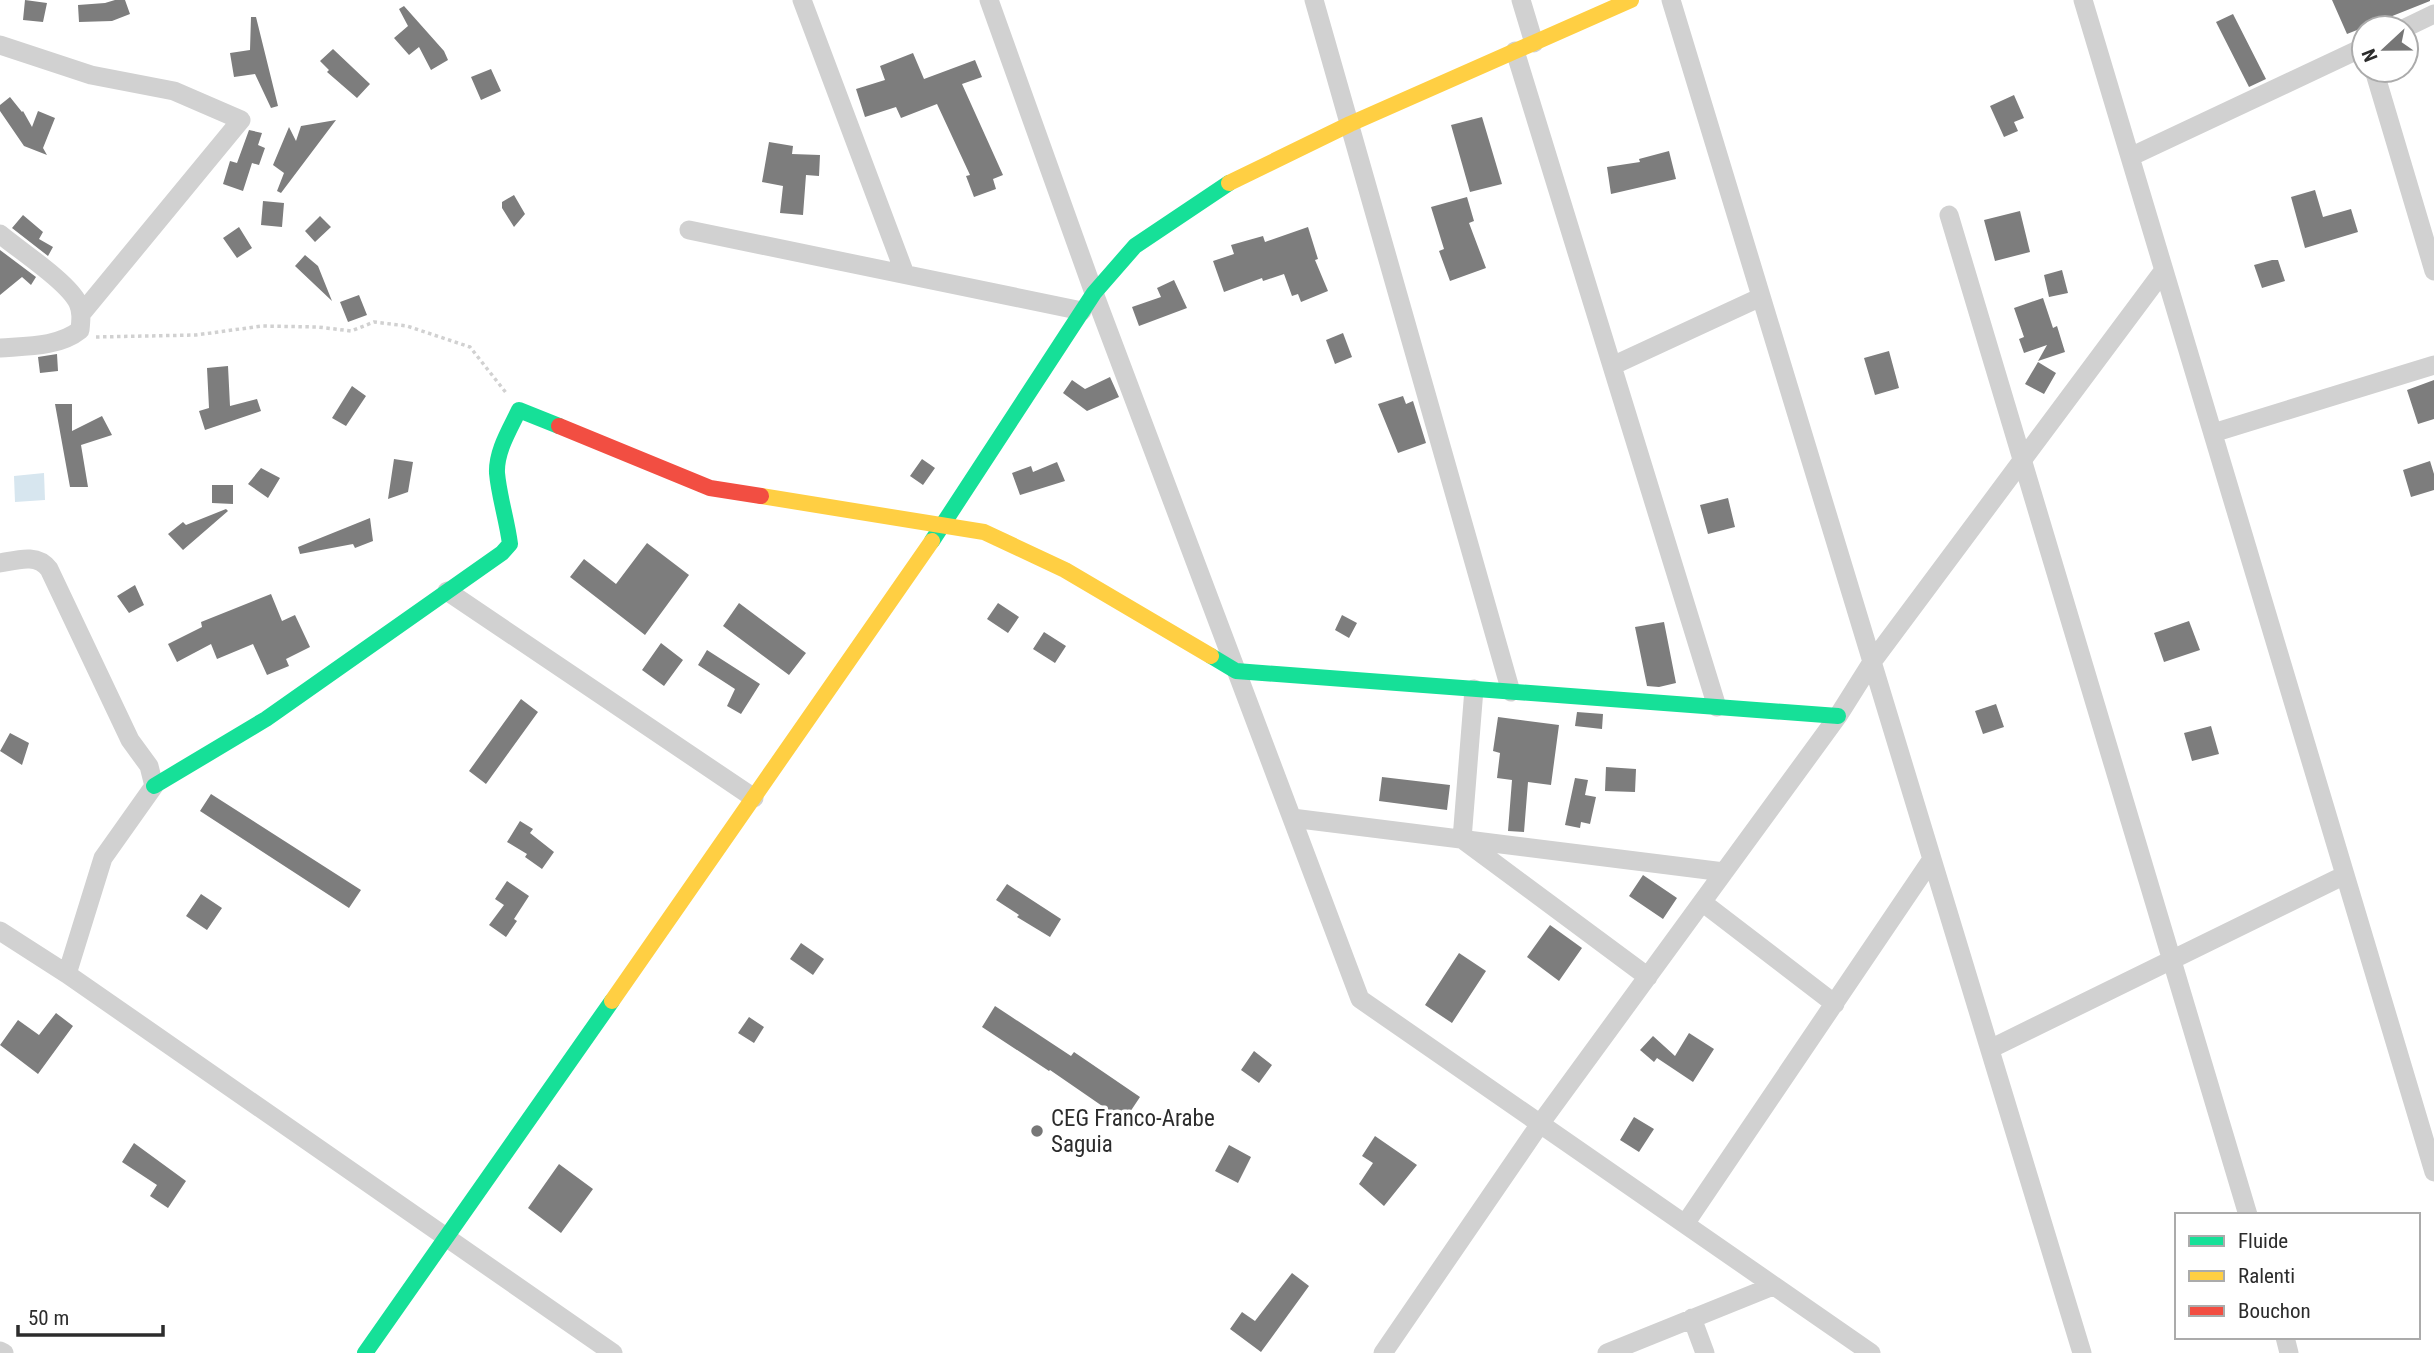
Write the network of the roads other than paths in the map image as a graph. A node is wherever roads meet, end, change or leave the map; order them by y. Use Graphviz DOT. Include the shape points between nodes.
graph roads {
  1 [pos="802,0"];
  2 [pos="989,0"];
  3 [pos="1314,0"];
  4 [pos="1521,0"];
  5 [pos="1631,0"];
  6 [pos="1671,0"];
  7 [pos="2083,0"];
  8 [pos="1535,43"];
  9 [pos="0,45"];
  10 [pos="1515,51"];
  11 [pos="2350,54"];
  12 [pos="2378,84"];
  13 [pos="1350,124"];
  14 [pos="2130,157"];
  15 [pos="1949,215"];
  16 [pos="689,230"];
  17 [pos="0,234"];
  18 [pos="2164,270"];
  19 [pos="2434,271"];
  20 [pos="905,274"];
  21 [pos="1094,293"];
  22 [pos="1761,297"];
  23 [pos="1082,311"];
  24 [pos="82,313"];
  25 [pos="0,348"];
  26 [pos="2434,365"];
  27 [pos="1612,366"];
  28 [pos="2213,433"];
  29 [pos="2022,461"];
  30 [pos="944,524"];
  31 [pos="0,563"];
  32 [pos="447,591"];
  33 [pos="1872,662"];
  34 [pos="1236,671"];
  35 [pos="1474,689"];
  36 [pos="1511,692"];
  37 [pos="1717,707"];
  38 [pos="1838,716"];
  39 [pos="154,786"];
  40 [pos="754,798"];
  41 [pos="1292,818"];
  42 [pos="1462,839"];
  43 [pos="1932,859"];
  44 [pos="1724,872"];
  45 [pos="2345,875"];
  46 [pos="1702,902"];
  47 [pos="0,931"];
  48 [pos="2172,960"];
  49 [pos="67,974"];
  50 [pos="1648,977"];
  51 [pos="1835,1004"];
  52 [pos="1990,1049"];
  53 [pos="1540,1124"];
  54 [pos="2434,1172"];
  55 [pos="2247,1213"];
  56 [pos="1685,1224"];
  57 [pos="447,1239"];
  58 [pos="1773,1286"];
  59 [pos="1692,1318"];
  60 [pos="365,1353"];
  61 [pos="613,1353"];
  62 [pos="1383,1353"];
  63 [pos="1607,1353"];
  64 [pos="1705,1353"];
  65 [pos="1871,1353"];
  66 [pos="2082,1353"];
  1 -- 20 [label="street"];
  2 -- 21 [label="street"];
  3 -- 13 [label="street"];
  4 -- 8 [label="street"];
  5 -- 8 [label="street"];
  6 -- 22 [label="street"];
  7 -- 14 [label="street"];
  8 -- 10 [label="street"];
  9 -- 24 [label="street" via="91,75 174,91 241,120"];
  10 -- 13 [label="street"];
  10 -- 27 [label="street"];
  11 -- 14 [label="street"];
  12 -- 19 [label="street"];
  13 -- 21 [label="street" via="1211,193 1135,246"];
  13 -- 36 [label="street"];
  14 -- 18 [label="street"];
  15 -- 29 [label="street"];
  16 -- 20 [label="street"];
  17 -- 24 [label="street" via="61,284 77,300"];
  18 -- 28 [label="street"];
  18 -- 29 [label="street"];
  20 -- 23 [label="street"];
  21 -- 23 [label="street"];
  21 -- 34 [label="street"];
  22 -- 27 [label="street"];
  22 -- 33 [label="street"];
  23 -- 30 [label="street"];
  24 -- 25 [label="street" via="80,330 71,337"];
  26 -- 28 [label="street"];
  27 -- 37 [label="street"];
  28 -- 45 [label="street"];
  29 -- 33 [label="street"];
  29 -- 48 [label="street"];
  30 -- 32 [label="street" via="710,488 519,410 497,463 510,544"];
  30 -- 34 [label="street" via="984,532 1055,565"];
  30 -- 40 [label="street"];
  31 -- 39 [label="street" via="32,559 43,561 49,569 130,740 149,765"];
  32 -- 39 [label="street" via="277,712"];
  32 -- 40 [label="street"];
  33 -- 38 [label="street"];
  33 -- 43 [label="street"];
  34 -- 35 [label="street"];
  34 -- 41 [label="street"];
  35 -- 36 [label="street"];
  35 -- 42 [label="street"];
  36 -- 37 [label="street"];
  37 -- 38 [label="street"];
  38 -- 44 [label="street"];
  39 -- 49 [label="street" via="103,858"];
  40 -- 57 [label="street"];
  41 -- 42 [label="street"];
  41 -- 53 [label="street" via="1360,999"];
  42 -- 44 [label="street"];
  42 -- 50 [label="street"];
  43 -- 51 [label="street"];
  43 -- 52 [label="street"];
  44 -- 46 [label="street"];
  45 -- 48 [label="street"];
  45 -- 54 [label="street"];
  46 -- 50 [label="street"];
  46 -- 51 [label="street"];
  47 -- 49 [label="street"];
  48 -- 52 [label="street"];
  48 -- 55 [label="street"];
  49 -- 57 [label="street"];
  50 -- 53 [label="street"];
  51 -- 56 [label="street"];
  52 -- 66 [label="street"];
  53 -- 56 [label="street"];
  53 -- 62 [label="street"];
  56 -- 58 [label="street"];
  57 -- 60 [label="street"];
  57 -- 61 [label="street"];
  58 -- 59 [label="street"];
  58 -- 65 [label="street"];
  59 -- 63 [label="street"];
  59 -- 64 [label="street"];
}
